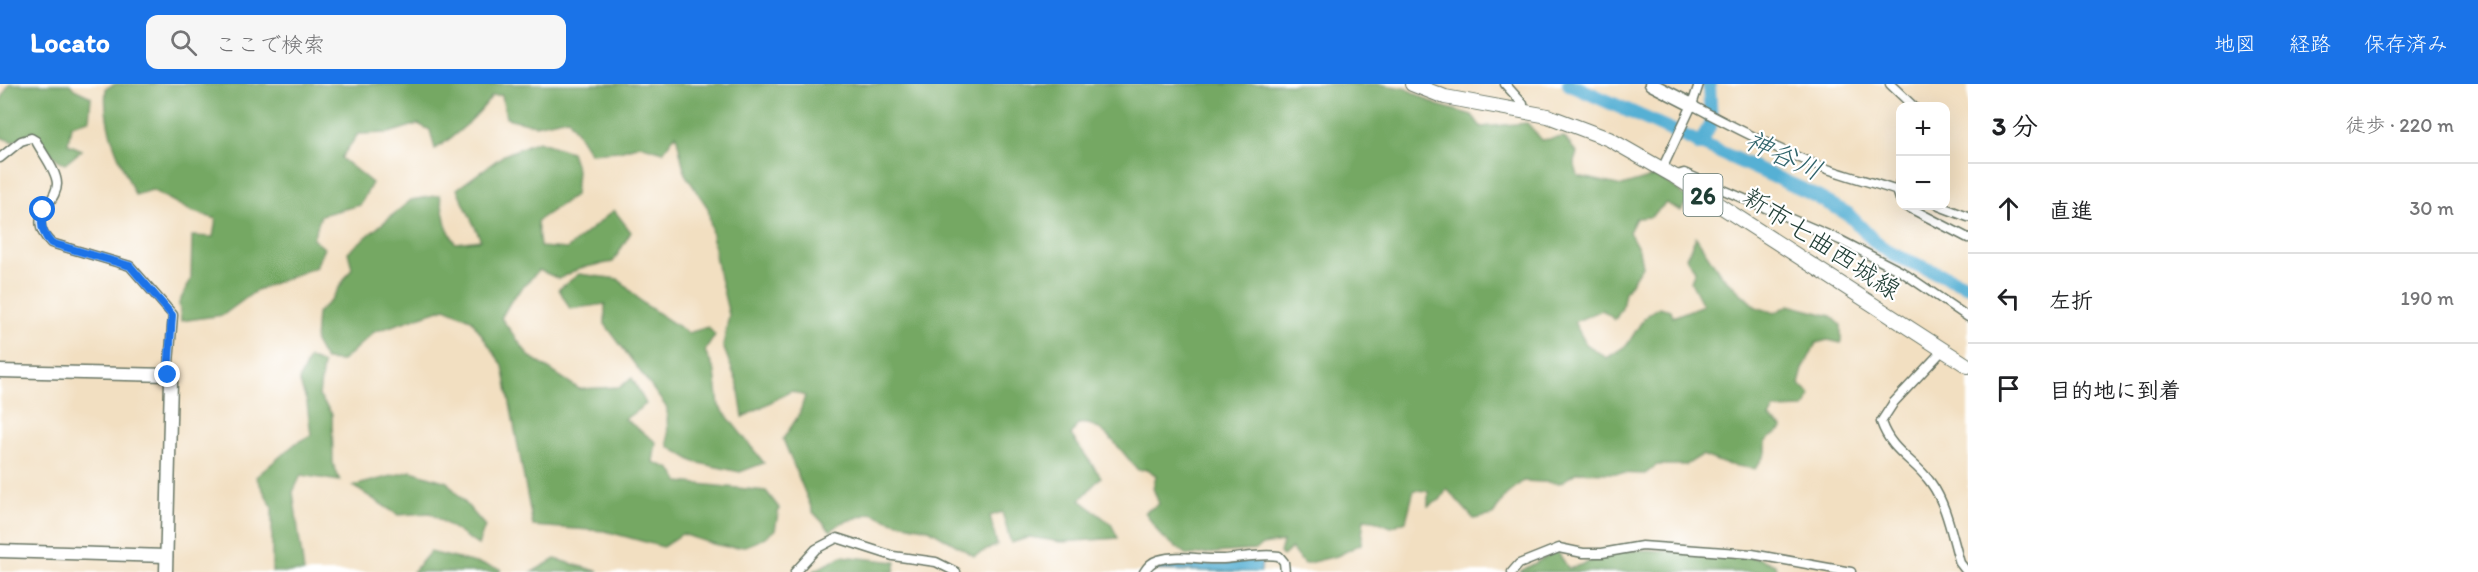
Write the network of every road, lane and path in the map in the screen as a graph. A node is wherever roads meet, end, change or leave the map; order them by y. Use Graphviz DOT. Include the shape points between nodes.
graph roads {
  1 [pos="1412,84"];
  2 [pos="1506,84"];
  3 [pos="1651,84"];
  4 [pos="1699,84"];
  5 [pos="1890,84"];
  6 [pos="1909,102"];
  7 [pos="1692,107"];
  8 [pos="1523,111"];
  9 [pos="0,158"];
  10 [pos="1667,168"];
  11 [pos="1896,190"];
  12 [pos="1914,210"];
  13 [pos="1950,210"];
  14 [pos="1968,217"];
  15 [pos="1968,238"];
  16 [pos="1968,317"];
  17 [pos="1943,350"];
  18 [pos="1968,366"];
  19 [pos="0,371"];
  20 [pos="168,375"];
  21 [pos="0,551"];
  22 [pos="166,556"];
  23 [pos="166,572"];
  24 [pos="795,572"];
  25 [pos="956,572"];
  26 [pos="1144,572"];
  27 [pos="1285,572"];
  28 [pos="1512,572"];
  29 [pos="1851,572"];
  30 [pos="1966,572"];
  1 -- 8 [label="main road, 新市七曲西城線 / 26" via="1445,97"];
  2 -- 8 [label="street" via="1523,104"];
  3 -- 7 [label="street"];
  4 -- 7 [label="street"];
  5 -- 6 [label="street"];
  7 -- 10 [label="street"];
  7 -- 11 [label="street" via="1817,166"];
  8 -- 10 [label="main road, 新市七曲西城線 / 26" via="1567,122"];
  9 -- 20 [label="street" via="21,141 36,141 57,181 57,189 43,210 45,237 51,243 130,266 172,315"];
  10 -- 16 [label="street" via="1840,240 1902,272"];
  10 -- 17 [label="main road, 新市七曲西城線 / 26"];
  12 -- 15 [label="street"];
  13 -- 14 [label="street"];
  17 -- 18 [label="main road, 新市七曲西城線 / 26"];
  17 -- 30 [label="street" via="1894,402 1881,422 1898,453 1934,487"];
  19 -- 20 [label="street"];
  20 -- 22 [label="street" via="171,381"];
  21 -- 22 [label="street"];
  22 -- 23 [label="street"];
  24 -- 25 [label="street" via="816,549 837,538 893,556 936,562"];
  26 -- 27 [label="street" via="1154,562 1178,556 1192,560 1267,554 1279,556"];
  28 -- 29 [label="street" via="1519,564 1559,548 1602,553 1642,546 1764,555"];
}
